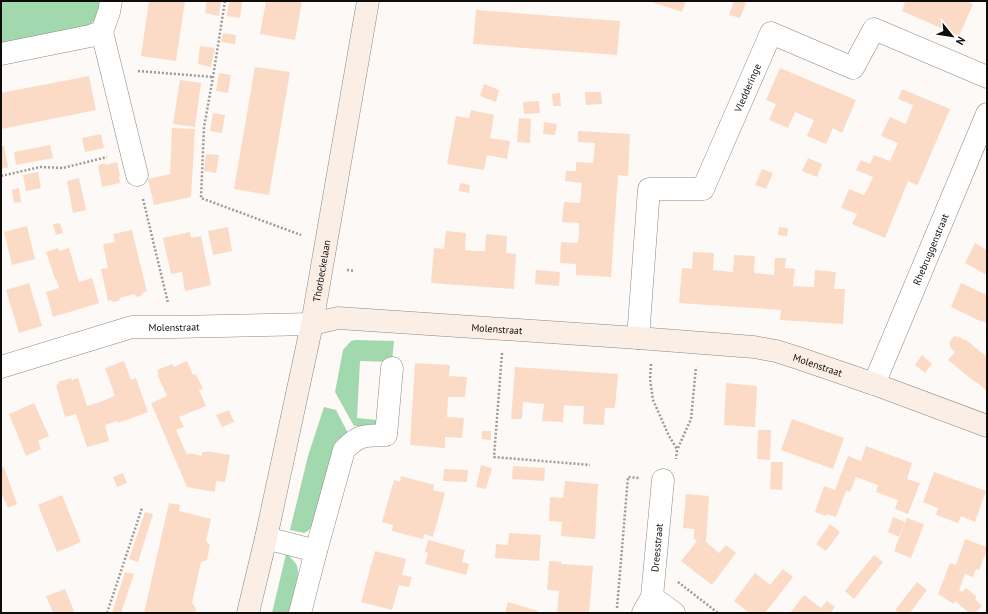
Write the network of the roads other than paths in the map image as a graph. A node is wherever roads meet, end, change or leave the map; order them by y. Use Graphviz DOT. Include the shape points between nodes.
graph roads {
  1 [pos="111,1"];
  2 [pos="368,1"];
  3 [pos="102,32"];
  4 [pos="1,54"];
  5 [pos="987,77"];
  6 [pos="987,114"];
  7 [pos="137,175"];
  8 [pos="312,324"];
  9 [pos="638,338"];
  10 [pos="1,367"];
  11 [pos="392,368"];
  12 [pos="874,384"];
  13 [pos="987,426"];
  14 [pos="663,480"];
  15 [pos="266,538"];
  16 [pos="316,551"];
  17 [pos="648,605"];
  18 [pos="248,613"];
  19 [pos="300,613"];
  20 [pos="674,613"];
  1 -- 3 [label="street"];
  2 -- 8 [label="street, Thorbeckelaan"];
  3 -- 4 [label="street"];
  3 -- 7 [label="street"];
  5 -- 9 [label="street, Vledderinge" via="874,29 853,68 771,34 704,189 649,189"];
  6 -- 12 [label="street, Rhebruggenstraat"];
  8 -- 9 [label="street, Molenstraat" via="338,318"];
  8 -- 10 [label="street, Molenstraat" via="132,327"];
  8 -- 15 [label="street, Thorbeckelaan"];
  9 -- 12 [label="street, Molenstraat" via="761,348"];
  11 -- 16 [label="street" via="386,435 362,436 351,442 344,450"];
  12 -- 13 [label="street, Molenstraat"];
  14 -- 17 [label="street, Dreesstraat"];
  15 -- 16 [label="street"];
  15 -- 18 [label="street, Thorbeckelaan"];
  16 -- 19 [label="street"];
  17 -- 20 [label="street"];
}
